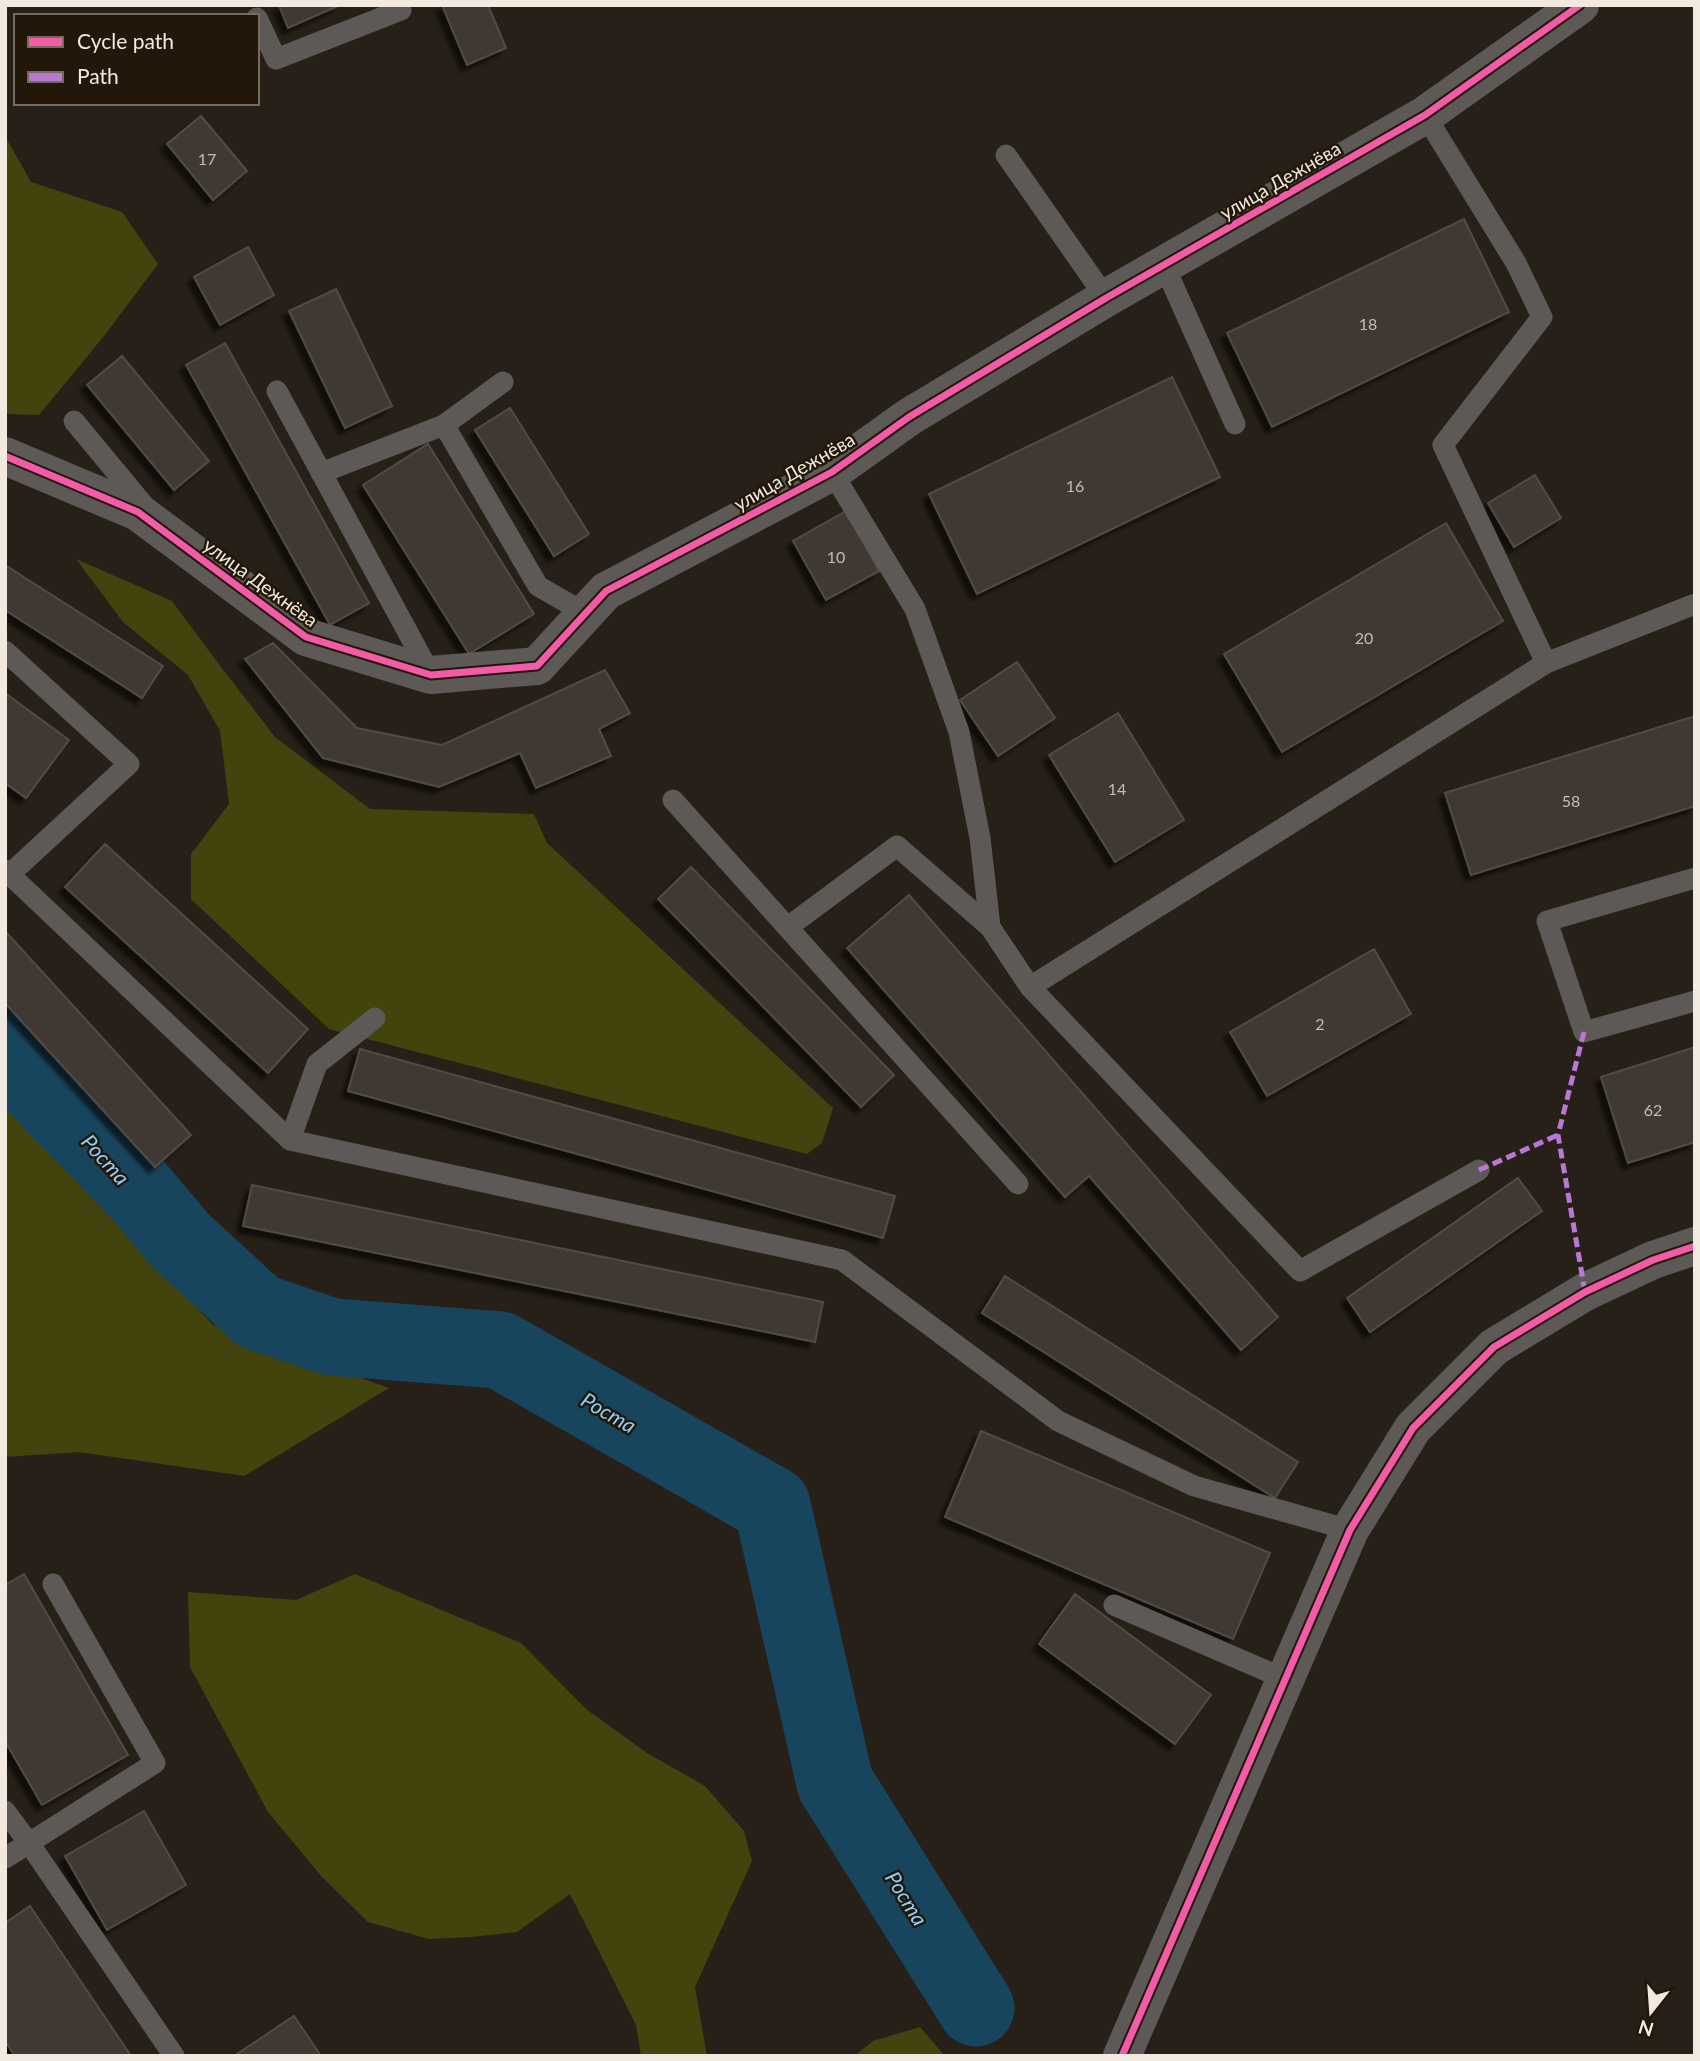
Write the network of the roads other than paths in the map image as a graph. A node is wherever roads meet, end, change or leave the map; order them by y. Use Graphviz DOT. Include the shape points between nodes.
graph roads {
  1 [pos="400,5"];
  2 [pos="1580,5"];
  3 [pos="259,21"];
  4 [pos="1425,115"];
  5 [pos="1006,155"];
  6 [pos="1164,265"];
  7 [pos="1106,298"];
  8 [pos="503,382"];
  9 [pos="277,391"];
  10 [pos="74,421"];
  11 [pos="1235,424"];
  12 [pos="444,425"];
  13 [pos="5,456"];
  14 [pos="832,472"];
  15 [pos="321,473"];
  16 [pos="169,534"];
  17 [pos="1695,604"];
  18 [pos="585,613"];
  19 [pos="5,651"];
  20 [pos="1546,663"];
  21 [pos="431,675"];
  22 [pos="673,800"];
  23 [pos="7,872"];
  24 [pos="1695,877"];
  25 [pos="788,927"];
  26 [pos="990,928"];
  27 [pos="1030,987"];
  28 [pos="1695,1002"];
  29 [pos="375,1018"];
  30 [pos="290,1140"];
  31 [pos="1479,1170"];
  32 [pos="1018,1184"];
  33 [pos="1695,1245"];
  34 [pos="1350,1531"];
  35 [pos="53,1584"];
  36 [pos="1114,1605"];
  37 [pos="1285,1679"];
  38 [pos="5,1811"];
  39 [pos="29,1843"];
  40 [pos="5,1858"];
  41 [pos="174,2056"];
  42 [pos="1122,2056"];
  1 -- 3 [label="lane" via="401,10 276,59"];
  2 -- 4 [label="street, улица Дежнёва"];
  4 -- 6 [label="street, улица Дежнёва"];
  4 -- 20 [label="lane" via="1516,263 1542,317 1443,445"];
  5 -- 7 [label="lane"];
  6 -- 7 [label="street, улица Дежнёва"];
  6 -- 11 [label="lane"];
  7 -- 14 [label="street, улица Дежнёва" via="909,417"];
  8 -- 12 [label="lane"];
  9 -- 15 [label="lane"];
  10 -- 16 [label="lane"];
  12 -- 15 [label="lane"];
  12 -- 18 [label="lane" via="538,586"];
  13 -- 16 [label="street, улица Дежнёва" via="138,512"];
  14 -- 18 [label="street, улица Дежнёва" via="606,591"];
  14 -- 26 [label="lane" via="915,609 959,732 980,838"];
  15 -- 21 [label="lane"];
  16 -- 21 [label="street, улица Дежнёва" via="306,637"];
  17 -- 20 [label="lane"];
  18 -- 21 [label="street, улица Дежнёва" via="537,666"];
  19 -- 23 [label="lane" via="129,764"];
  20 -- 27 [label="lane"];
  22 -- 25 [label="lane"];
  23 -- 30 [label="lane"];
  24 -- 28 [label="lane" via="1547,921 1584,1032"];
  25 -- 26 [label="lane" via="897,846"];
  25 -- 32 [label="lane"];
  26 -- 27 [label="lane"];
  27 -- 31 [label="lane" via="1300,1271"];
  29 -- 30 [label="lane" via="317,1064"];
  30 -- 34 [label="lane" via="842,1260 1058,1421 1194,1486"];
  33 -- 34 [label="street" via="1585,1292 1494,1347 1413,1428"];
  34 -- 37 [label="street"];
  35 -- 39 [label="lane" via="155,1763"];
  36 -- 37 [label="lane"];
  37 -- 42 [label="street"];
  38 -- 39 [label="lane"];
  39 -- 40 [label="lane"];
  39 -- 41 [label="lane"];
}
